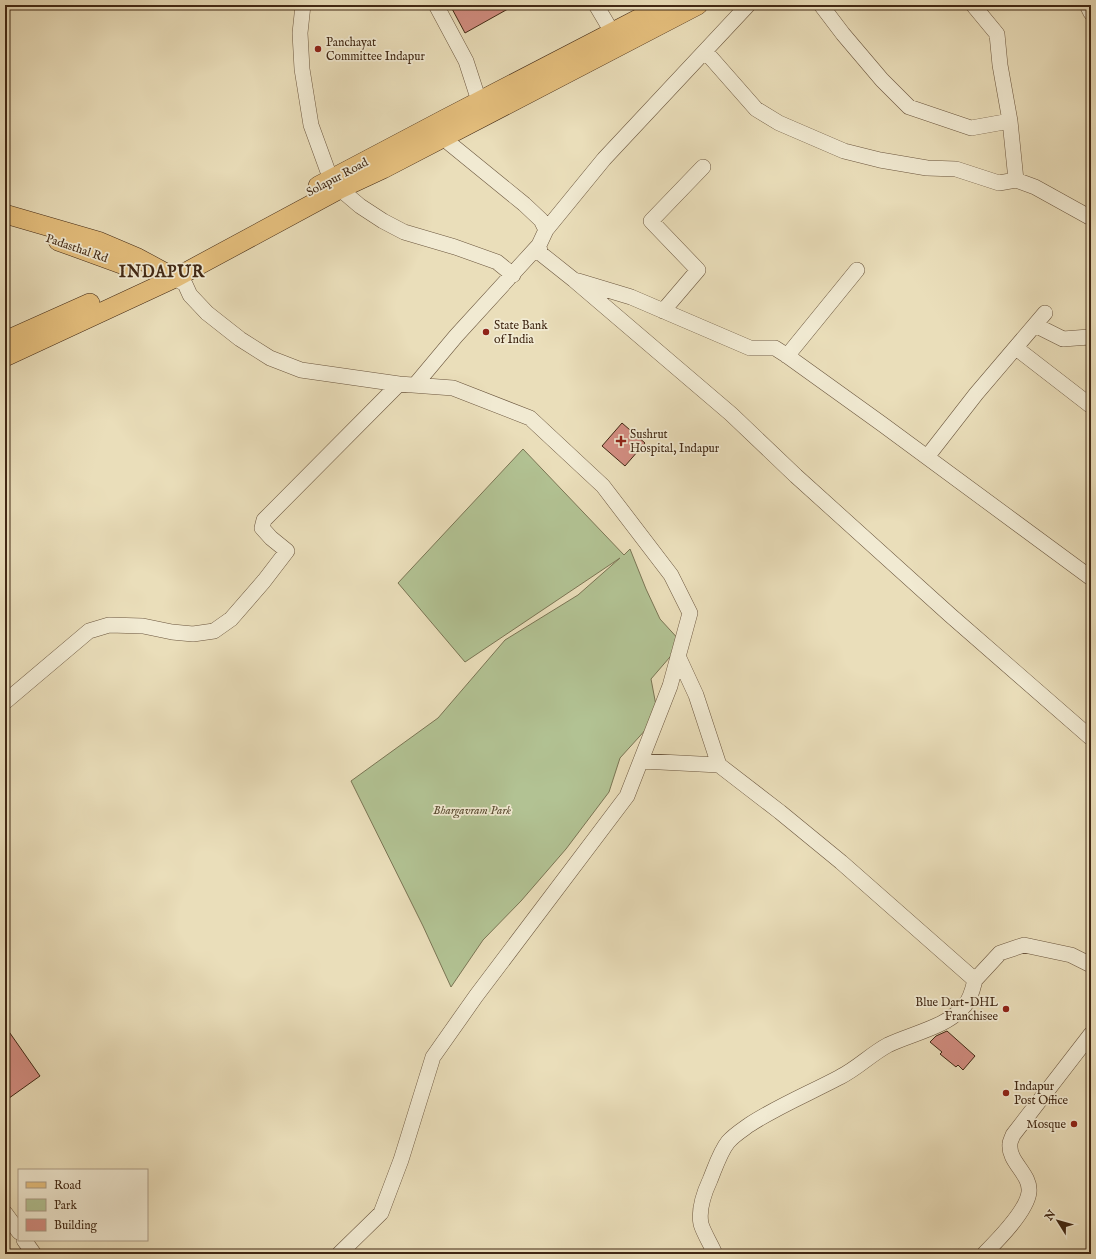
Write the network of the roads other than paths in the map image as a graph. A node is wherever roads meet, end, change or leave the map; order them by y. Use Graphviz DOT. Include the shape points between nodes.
graph roads {
  1 [pos="303,5"];
  2 [pos="436,5"];
  3 [pos="596,5"];
  4 [pos="665,5"];
  5 [pos="698,5"];
  6 [pos="748,5"];
  7 [pos="821,5"];
  8 [pos="973,5"];
  9 [pos="1087,5"];
  10 [pos="1091,13"];
  11 [pos="617,39"];
  12 [pos="705,51"];
  13 [pos="483,108"];
  14 [pos="1010,121"];
  15 [pos="443,138"];
  16 [pos="703,167"];
  17 [pos="1016,180"];
  18 [pos="335,185"];
  19 [pos="5,214"];
  20 [pos="1091,218"];
  21 [pos="5,228"];
  22 [pos="42,230"];
  23 [pos="546,230"];
  24 [pos="540,245"];
  25 [pos="857,270"];
  26 [pos="513,275"];
  27 [pos="163,277"];
  28 [pos="574,280"];
  29 [pos="663,311"];
  30 [pos="1045,313"];
  31 [pos="1035,325"];
  32 [pos="1091,339"];
  33 [pos="5,341"];
  34 [pos="1016,348"];
  35 [pos="5,356"];
  36 [pos="787,356"];
  37 [pos="399,384"];
  38 [pos="415,385"];
  39 [pos="1091,406"];
  40 [pos="927,457"];
  41 [pos="1091,578"];
  42 [pos="678,656"];
  43 [pos="5,702"];
  44 [pos="1091,738"];
  45 [pos="641,761"];
  46 [pos="719,765"];
  47 [pos="1091,965"];
  48 [pos="975,980"];
  49 [pos="1089,1041"];
  50 [pos="5,1213"];
  51 [pos="18,1231"];
  52 [pos="25,1241"];
  53 [pos="34,1254"];
  54 [pos="340,1254"];
  55 [pos="715,1254"];
  56 [pos="984,1254"];
  1 -- 18 [label="street" via="300,40 311,125"];
  2 -- 13 [label="street" via="466,61"];
  3 -- 11 [label="street"];
  4 -- 11 [label="main road, Solapur Road"];
  5 -- 11 [label="main road"];
  6 -- 12 [label="street"];
  7 -- 14 [label="street" via="882,80 909,107 971,128"];
  8 -- 14 [label="street" via="997,34"];
  9 -- 10 [label="street"];
  11 -- 13 [label="main road, Solapur Road"];
  12 -- 17 [label="street" via="756,109 779,123 844,151 927,168 956,169 999,183"];
  12 -- 23 [label="street" via="604,159"];
  13 -- 15 [label="main road"];
  13 -- 18 [label="main road, Solapur Road"];
  14 -- 17 [label="street"];
  15 -- 18 [label="main road"];
  15 -- 23 [label="street" via="524,204 541,220"];
  16 -- 29 [label="street" via="651,221 698,270"];
  17 -- 20 [label="street" via="1035,186"];
  18 -- 26 [label="street" via="382,221 404,232 497,262"];
  18 -- 27 [label="main road, Solapur Road"];
  19 -- 22 [label="main road, Padasthal Rd"];
  21 -- 22 [label="main road, Padasthal Rd"];
  22 -- 27 [label="main road, Padasthal Rd" via="46,236"];
  23 -- 24 [label="street"];
  24 -- 26 [label="street"];
  24 -- 28 [label="street" via="540,253"];
  25 -- 36 [label="street"];
  26 -- 38 [label="street"];
  27 -- 33 [label="main road, Solapur Road"];
  27 -- 35 [label="main road"];
  27 -- 37 [label="street, Padasthal Rd" via="178,292 190,295 240,339 270,358 301,370"];
  28 -- 29 [label="street" via="631,297"];
  28 -- 44 [label="street" via="731,414 944,610"];
  29 -- 36 [label="street" via="750,348 774,348"];
  30 -- 31 [label="street"];
  31 -- 32 [label="street" via="1063,339"];
  31 -- 34 [label="street"];
  34 -- 39 [label="street"];
  34 -- 40 [label="street"];
  36 -- 40 [label="street"];
  37 -- 38 [label="street"];
  37 -- 43 [label="street" via="264,520 262,528 287,551 231,619 214,630 193,634 136,625 109,625 89,631"];
  38 -- 42 [label="street" via="453,388 530,418 603,486 671,575 690,613"];
  40 -- 41 [label="street"];
  42 -- 45 [label="street" via="670,686"];
  42 -- 46 [label="street" via="696,695"];
  45 -- 46 [label="street"];
  45 -- 54 [label="street" via="627,796 433,1057 402,1160 381,1213"];
  46 -- 48 [label="street" via="841,862"];
  47 -- 48 [label="street" via="1071,955 1024,944 1000,953"];
  48 -- 55 [label="street" via="966,1005 954,1016 888,1046 842,1076 763,1116 738,1132 728,1142 704,1193 700,1213"];
  49 -- 56 [label="street" via="1013,1135 1010,1144 1011,1154 1027,1180 1030,1191 1025,1206"];
  50 -- 51 [label="street"];
  52 -- 53 [label="street"];
}
